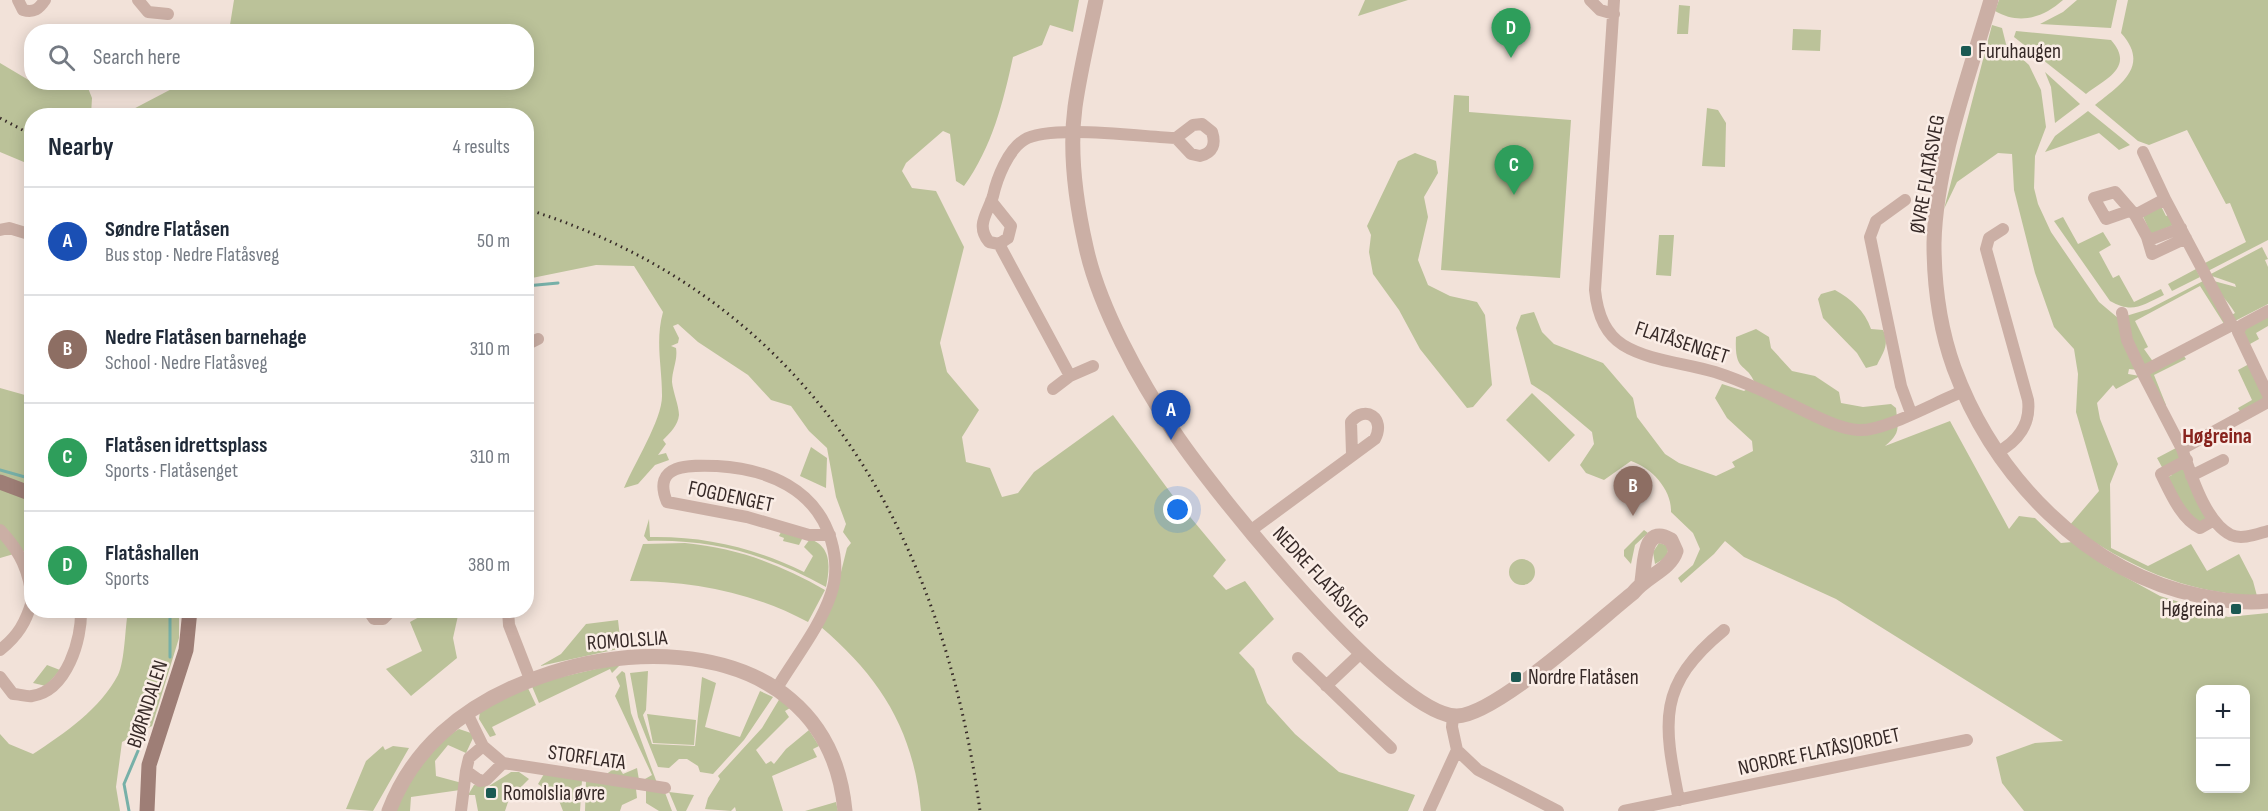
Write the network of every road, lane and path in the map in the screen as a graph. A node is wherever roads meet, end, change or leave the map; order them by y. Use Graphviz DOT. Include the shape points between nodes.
graph roads {
  1 [pos="18,0"];
  2 [pos="45,0"];
  3 [pos="138,0"];
  4 [pos="1096,0"];
  5 [pos="1590,0"];
  6 [pos="1614,0"];
  7 [pos="1991,0"];
  8 [pos="168,14"];
  9 [pos="1614,14"];
  10 [pos="1074,133"];
  11 [pos="1176,138"];
  12 [pos="2143,152"];
  13 [pos="2165,199"];
  14 [pos="1905,200"];
  15 [pos="991,201"];
  16 [pos="2002,229"];
  17 [pos="0,230"];
  18 [pos="24,233"];
  19 [pos="2184,233"];
  20 [pos="999,244"];
  21 [pos="2268,311"];
  22 [pos="2122,313"];
  23 [pos="2235,327"];
  24 [pos="538,339"];
  25 [pos="534,341"];
  26 [pos="1093,366"];
  27 [pos="2142,372"];
  28 [pos="1070,376"];
  29 [pos="1053,389"];
  30 [pos="1964,391"];
  31 [pos="2268,395"];
  32 [pos="2268,402"];
  33 [pos="1911,413"];
  34 [pos="1998,452"];
  35 [pos="1352,454"];
  36 [pos="2184,455"];
  37 [pos="2223,460"];
  38 [pos="2191,476"];
  39 [pos="0,482"];
  40 [pos="24,491"];
  41 [pos="2214,520"];
  42 [pos="0,530"];
  43 [pos="1250,531"];
  44 [pos="2268,531"];
  45 [pos="830,535"];
  46 [pos="24,563"];
  47 [pos="1642,581"];
  48 [pos="2268,601"];
  49 [pos="27,618"];
  50 [pos="80,618"];
  51 [pos="189,618"];
  52 [pos="509,618"];
  53 [pos="1724,630"];
  54 [pos="0,650"];
  55 [pos="1362,651"];
  56 [pos="1298,658"];
  57 [pos="0,677"];
  58 [pos="530,679"];
  59 [pos="1326,686"];
  60 [pos="777,688"];
  61 [pos="467,713"];
  62 [pos="1453,716"];
  63 [pos="1967,740"];
  64 [pos="483,746"];
  65 [pos="1391,748"];
  66 [pos="1457,750"];
  67 [pos="503,763"];
  68 [pos="466,771"];
  69 [pos="665,788"];
  70 [pos="1679,800"];
  71 [pos="147,811"];
  72 [pos="389,811"];
  73 [pos="461,811"];
  74 [pos="845,811"];
  75 [pos="1429,811"];
  76 [pos="1558,811"];
  77 [pos="1624,811"];
  1 -- 2 [label="street" via="23,10 29,12"];
  3 -- 8 [label="street" via="148,12"];
  4 -- 10 [label="street, NEDRE FLATÅSVEG" via="1075,107"];
  5 -- 9 [label="street" via="1600,10"];
  6 -- 9 [label="street, FLATÅSENGET"];
  7 -- 30 [label="street, ØVRE FLATÅSVEG" via="1956,123 1936,213 1935,272 1942,324"];
  9 -- 33 [label="street, FLATÅSENGET" via="1595,290 1597,307 1612,336 1636,351 1741,381 1842,427 1874,429"];
  10 -- 11 [label="street"];
  10 -- 15 [label="street" via="1038,134 1023,140 996,183"];
  10 -- 43 [label="street, NEDRE FLATÅSVEG" via="1077,196 1086,248 1099,290 1174,431"];
  12 -- 13 [label="street"];
  13 -- 19 [label="street"];
  13 -- 19 [label="street" via="2132,213 2152,239"];
  14 -- 33 [label="street" via="1876,222 1870,237 1901,386"];
  15 -- 20 [label="street" via="981,228 989,242"];
  15 -- 20 [label="street" via="1011,226 1008,238"];
  16 -- 34 [label="street" via="1989,238 1986,249 2029,415 2020,434"];
  17 -- 18 [label="street"];
  19 -- 23 [label="street"];
  20 -- 28 [label="street"];
  21 -- 23 [label="street"];
  22 -- 27 [label="street" via="2127,340"];
  23 -- 27 [label="street"];
  23 -- 31 [label="street"];
  24 -- 25 [label="street"];
  26 -- 28 [label="street"];
  27 -- 36 [label="street"];
  28 -- 29 [label="street"];
  30 -- 33 [label="street, FLATÅSENGET"];
  30 -- 34 [label="street"];
  32 -- 36 [label="street"];
  34 -- 48 [label="street" via="2016,479 2056,520 2110,562 2174,591 2235,603"];
  35 -- 43 [label="street, NEDRE FLATÅSVEG"];
  36 -- 38 [label="street"];
  36 -- 41 [label="street" via="2161,474 2192,524 2200,528"];
  37 -- 38 [label="street"];
  38 -- 41 [label="street"];
  39 -- 40 [label="main road"];
  41 -- 44 [label="street" via="2232,535"];
  42 -- 46 [label="street"];
  43 -- 55 [label="street, NEDRE FLATÅSVEG" via="1306,597"];
  45 -- 45 [label="street, FOGDENGET" via="811,501 795,488 771,478 698,465 674,468 664,480 662,491 667,502 747,517 809,535"];
  45 -- 60 [label="street, FOGDENGET" via="835,558 832,592"];
  47 -- 62 [label="street" via="1503,697 1476,712"];
  49 -- 54 [label="street" via="12,641"];
  50 -- 57 [label="street" via="77,642 66,670 51,687 33,696 14,694"];
  51 -- 71 [label="main road, BJØRNDALEN" via="186,651 149,765"];
  52 -- 58 [label="street"];
  53 -- 70 [label="street" via="1686,666 1672,697 1667,729"];
  55 -- 59 [label="street, NEDRE FLATÅSVEG"];
  55 -- 62 [label="street, NEDRE FLATÅSVEG" via="1414,699"];
  56 -- 59 [label="street"];
  58 -- 60 [label="street, ROMOLSLIA" via="584,662 668,656 712,663"];
  58 -- 61 [label="street, ROMOLSLIA"];
  59 -- 65 [label="street"];
  60 -- 74 [label="street, ROMOLSLIA" via="802,709 819,731 839,778"];
  61 -- 64 [label="street"];
  61 -- 72 [label="street, ROMOLSLIA" via="441,734 417,762"];
  62 -- 66 [label="street"];
  63 -- 70 [label="street, NORDRE FLATÅSJORDET"];
  64 -- 67 [label="street"];
  64 -- 68 [label="street" via="470,758"];
  66 -- 75 [label="street"];
  66 -- 76 [label="street" via="1478,770"];
  67 -- 68 [label="street" via="486,780 480,781"];
  67 -- 69 [label="street, STORFLATA"];
  68 -- 73 [label="street"];
  70 -- 77 [label="street, NORDRE FLATÅSJORDET"];
}
